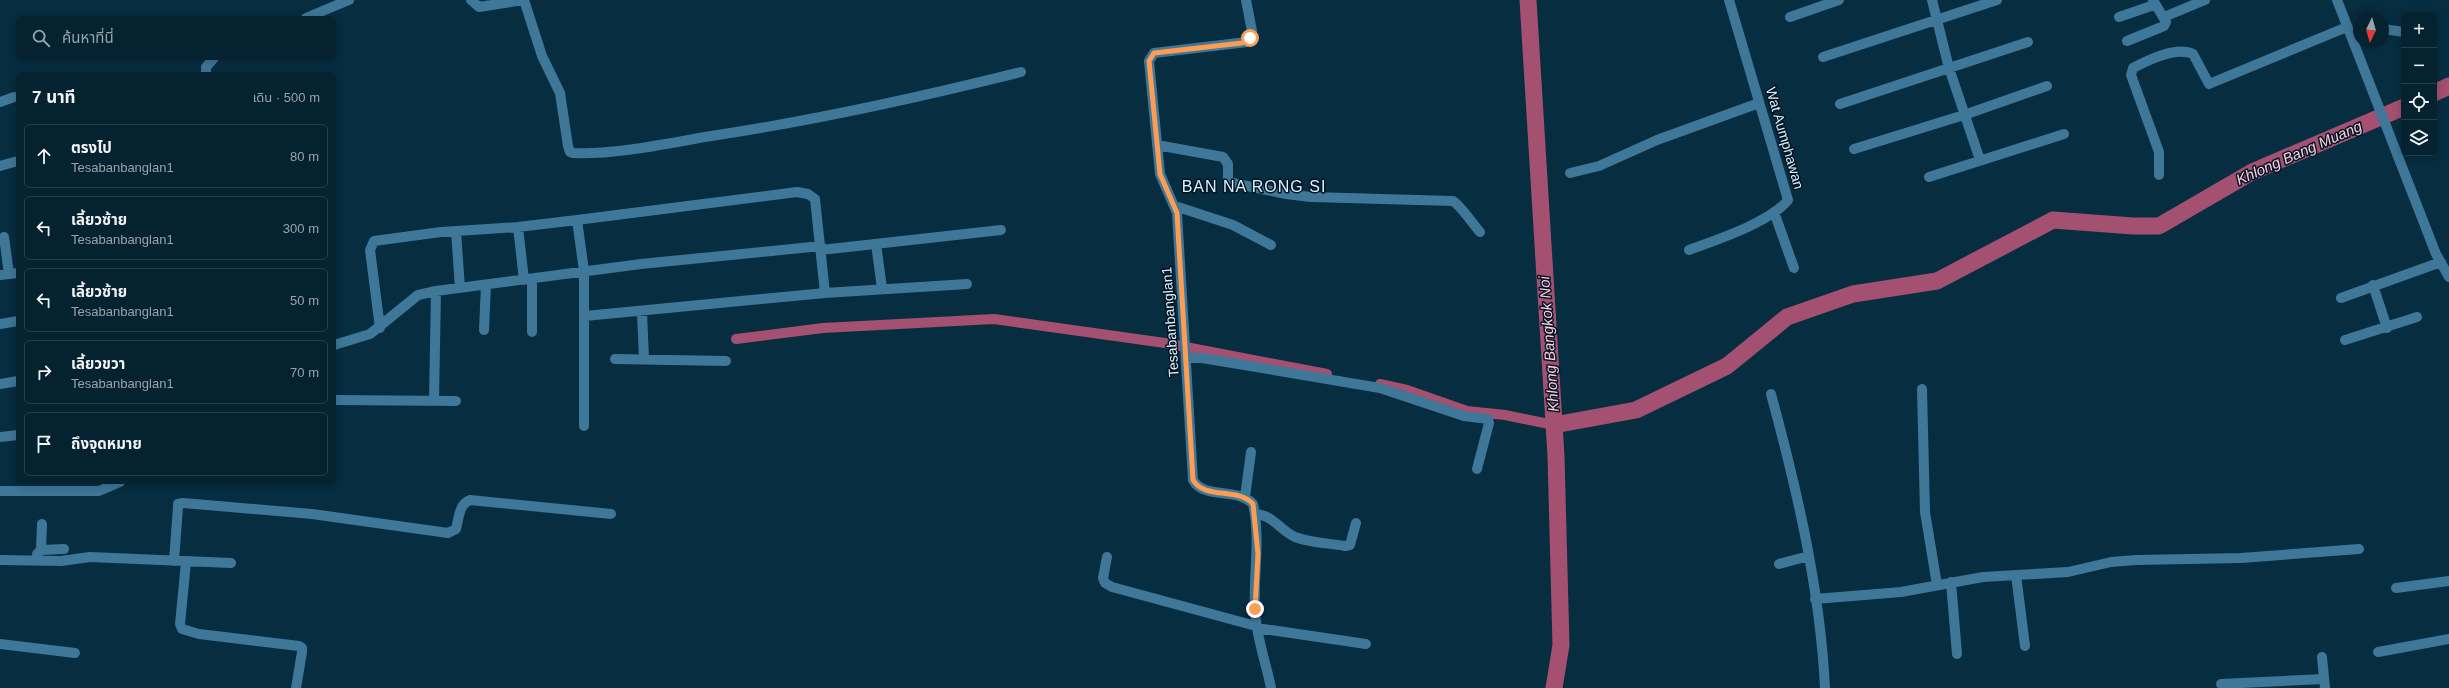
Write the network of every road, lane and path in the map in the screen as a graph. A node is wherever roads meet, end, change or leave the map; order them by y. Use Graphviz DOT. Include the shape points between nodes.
graph roads {
  1 [pos="349,0"];
  2 [pos="471,0"];
  3 [pos="524,0"];
  4 [pos="1246,0"];
  5 [pos="1729,0"];
  6 [pos="1839,0"];
  7 [pos="1932,0"];
  8 [pos="1997,0"];
  9 [pos="2205,0"];
  10 [pos="2337,0"];
  11 [pos="2153,2"];
  12 [pos="311,16"];
  13 [pos="1790,17"];
  14 [pos="2119,17"];
  15 [pos="2164,17"];
  16 [pos="1938,20"];
  17 [pos="2389,30"];
  18 [pos="2352,32"];
  19 [pos="2401,32"];
  20 [pos="2127,41"];
  21 [pos="2028,42"];
  22 [pos="1823,57"];
  23 [pos="212,60"];
  24 [pos="1949,68"];
  25 [pos="206,72"];
  26 [pos="1021,72"];
  27 [pos="2047,86"];
  28 [pos="14,97"];
  29 [pos="0,102"];
  30 [pos="1759,103"];
  31 [pos="1840,104"];
  32 [pos="1964,115"];
  33 [pos="2064,134"];
  34 [pos="1157,145"];
  35 [pos="1854,149"];
  36 [pos="1980,160"];
  37 [pos="16,161"];
  38 [pos="1,162"];
  39 [pos="1570,173"];
  40 [pos="2159,175"];
  41 [pos="1929,177"];
  42 [pos="1175,206"];
  43 [pos="1774,212"];
  44 [pos="576,220"];
  45 [pos="518,227"];
  46 [pos="1001,230"];
  47 [pos="456,231"];
  48 [pos="1480,232"];
  49 [pos="4,237"];
  50 [pos="876,244"];
  51 [pos="1271,245"];
  52 [pos="821,248"];
  53 [pos="1689,250"];
  54 [pos="2441,262"];
  55 [pos="1794,268"];
  56 [pos="584,271"];
  57 [pos="9,274"];
  58 [pos="2449,277"];
  59 [pos="528,279"];
  60 [pos="967,284"];
  61 [pos="486,285"];
  62 [pos="2373,285"];
  63 [pos="460,288"];
  64 [pos="882,288"];
  65 [pos="436,291"];
  66 [pos="825,293"];
  67 [pos="2341,298"];
  68 [pos="642,312"];
  69 [pos="585,316"];
  70 [pos="2416,317"];
  71 [pos="16,322"];
  72 [pos="0,324"];
  73 [pos="380,328"];
  74 [pos="2387,328"];
  75 [pos="484,330"];
  76 [pos="532,332"];
  77 [pos="2345,340"];
  78 [pos="336,344"];
  79 [pos="1186,356"];
  80 [pos="644,358"];
  81 [pos="615,359"];
  82 [pos="726,361"];
  83 [pos="16,381"];
  84 [pos="0,384"];
  85 [pos="1922,389"];
  86 [pos="1771,394"];
  87 [pos="336,400"];
  88 [pos="434,400"];
  89 [pos="456,401"];
  90 [pos="584,426"];
  91 [pos="16,435"];
  92 [pos="0,437"];
  93 [pos="1251,452"];
  94 [pos="1477,470"];
  95 [pos="115,484"];
  96 [pos="0,491"];
  97 [pos="1246,497"];
  98 [pos="611,514"];
  99 [pos="1255,514"];
  100 [pos="1356,523"];
  101 [pos="42,524"];
  102 [pos="64,549"];
  103 [pos="2359,549"];
  104 [pos="41,550"];
  105 [pos="1809,556"];
  106 [pos="1107,557"];
  107 [pos="0,560"];
  108 [pos="37,561"];
  109 [pos="174,561"];
  110 [pos="186,562"];
  111 [pos="231,563"];
  112 [pos="1779,564"];
  113 [pos="2016,575"];
  114 [pos="2449,581"];
  115 [pos="1951,582"];
  116 [pos="1937,585"];
  117 [pos="2396,588"];
  118 [pos="1815,599"];
  119 [pos="1256,627"];
  120 [pos="2449,639"];
  121 [pos="0,644"];
  122 [pos="1366,644"];
  123 [pos="2025,646"];
  124 [pos="2378,652"];
  125 [pos="75,653"];
  126 [pos="1957,654"];
  127 [pos="2322,657"];
  128 [pos="2324,683"];
  129 [pos="2221,684"];
  130 [pos="296,688"];
  131 [pos="1271,688"];
  132 [pos="1825,688"];
  1 -- 12 [label="street"];
  2 -- 3 [label="street" via="479,7"];
  3 -- 26 [label="street" via="542,56 560,93 568,146 573,153 654,146 800,122 877,107"];
  4 -- 34 [label="street, Tesabanbanglan1" via="1252,31 1247,42 1173,50 1150,56"];
  5 -- 30 [label="street, Wat Aumphawan"];
  6 -- 13 [label="street"];
  7 -- 16 [label="street"];
  8 -- 16 [label="street"];
  9 -- 15 [label="street"];
  10 -- 18 [label="street"];
  11 -- 14 [label="street"];
  11 -- 15 [label="street"];
  15 -- 20 [label="street" via="2164,26"];
  16 -- 22 [label="street"];
  16 -- 24 [label="street"];
  17 -- 19 [label="street"];
  18 -- 40 [label="street" via="2209,84 2193,54 2188,52 2164,56 2133,68 2131,75 2159,152"];
  18 -- 54 [label="street" via="2389,135"];
  21 -- 24 [label="street"];
  23 -- 25 [label="street" via="208,63"];
  24 -- 31 [label="street"];
  24 -- 32 [label="street"];
  27 -- 32 [label="street"];
  28 -- 29 [label="street"];
  30 -- 39 [label="street" via="1657,140 1599,166"];
  30 -- 43 [label="street, Wat Aumphawan" via="1788,193 1788,200 1781,209"];
  32 -- 35 [label="street"];
  32 -- 36 [label="street"];
  33 -- 36 [label="street"];
  34 -- 42 [label="street, Tesabanbanglan1" via="1160,174"];
  34 -- 48 [label="street" via="1223,157 1228,164 1228,182 1286,194 1453,201"];
  36 -- 41 [label="street"];
  37 -- 38 [label="street"];
  42 -- 51 [label="street" via="1233,225"];
  42 -- 79 [label="street, Tesabanbanglan1"];
  43 -- 53 [label="street, Wat Aumphawan" via="1737,232"];
  43 -- 55 [label="street"];
  44 -- 45 [label="street"];
  44 -- 52 [label="street" via="797,192 808,194 815,199"];
  44 -- 56 [label="street"];
  45 -- 47 [label="street"];
  45 -- 59 [label="street"];
  46 -- 50 [label="street"];
  47 -- 63 [label="street"];
  47 -- 73 [label="street" via="374,240 370,250"];
  49 -- 57 [label="street"];
  50 -- 52 [label="street"];
  50 -- 64 [label="street"];
  52 -- 56 [label="street"];
  52 -- 66 [label="street"];
  54 -- 58 [label="street"];
  54 -- 62 [label="street"];
  56 -- 59 [label="street"];
  56 -- 69 [label="street"];
  59 -- 61 [label="street"];
  59 -- 76 [label="street"];
  60 -- 64 [label="street"];
  61 -- 63 [label="street"];
  61 -- 75 [label="street"];
  62 -- 67 [label="street"];
  62 -- 74 [label="street"];
  63 -- 65 [label="street"];
  64 -- 66 [label="street"];
  65 -- 73 [label="street" via="418,295"];
  65 -- 88 [label="street"];
  66 -- 68 [label="street"];
  68 -- 69 [label="street"];
  68 -- 80 [label="street"];
  69 -- 90 [label="street"];
  70 -- 74 [label="street"];
  71 -- 72 [label="street"];
  73 -- 78 [label="street" via="362,338"];
  74 -- 77 [label="street"];
  79 -- 94 [label="street" via="1380,388 1459,415 1488,420"];
  79 -- 97 [label="street, Tesabanbanglan1" via="1193,480 1202,489"];
  80 -- 81 [label="street"];
  80 -- 82 [label="street"];
  83 -- 84 [label="street"];
  85 -- 116 [label="street" via="1925,512"];
  86 -- 105 [label="street" via="1797,495"];
  87 -- 88 [label="street"];
  88 -- 89 [label="street"];
  91 -- 92 [label="street"];
  93 -- 97 [label="street"];
  95 -- 96 [label="street" via="98,491"];
  97 -- 99 [label="street" via="1253,504"];
  98 -- 109 [label="street" via="470,500 462,507 456,529 448,533 312,514 183,503 178,504"];
  99 -- 100 [label="street" via="1267,516 1288,533 1299,538 1345,546 1350,545"];
  99 -- 119 [label="street" via="1258,554"];
  101 -- 104 [label="street"];
  102 -- 104 [label="street"];
  103 -- 113 [label="street" via="2241,558 2136,560 2112,562 2068,572"];
  104 -- 108 [label="street" via="37,554"];
  105 -- 112 [label="street"];
  105 -- 118 [label="street"];
  106 -- 119 [label="street" via="1103,578 1105,583 1112,587"];
  107 -- 108 [label="street"];
  108 -- 109 [label="street" via="90,557"];
  109 -- 110 [label="street"];
  110 -- 111 [label="street"];
  110 -- 130 [label="street" via="180,624 182,630 299,646 302,652"];
  113 -- 115 [label="street"];
  113 -- 123 [label="street"];
  114 -- 117 [label="street"];
  115 -- 116 [label="street"];
  115 -- 126 [label="street"];
  116 -- 118 [label="street" via="1901,592"];
  118 -- 132 [label="street"];
  119 -- 122 [label="street"];
  119 -- 131 [label="street"];
  120 -- 124 [label="street"];
  121 -- 125 [label="street"];
  127 -- 128 [label="street"];
  128 -- 129 [label="street"];
}
